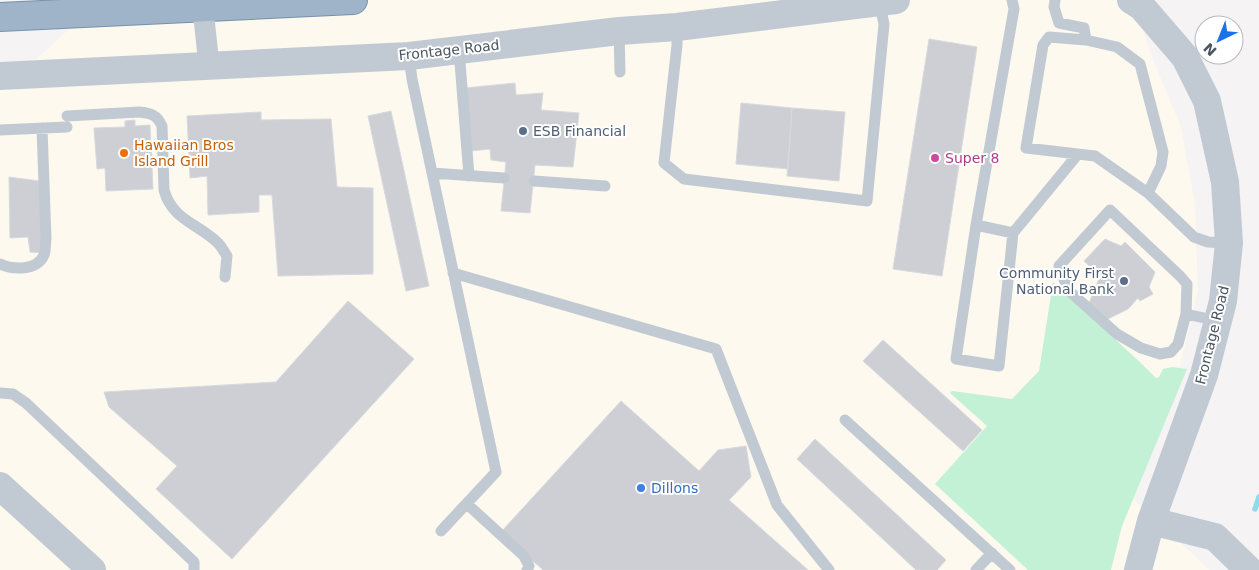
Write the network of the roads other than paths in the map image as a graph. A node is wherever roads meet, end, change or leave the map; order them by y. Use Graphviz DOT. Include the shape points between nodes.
graph roads {
  1 [pos="353,0"];
  2 [pos="1012,0"];
  3 [pos="1055,0"];
  4 [pos="1131,0"];
  5 [pos="885,1"];
  6 [pos="202,4"];
  7 [pos="0,17"];
  8 [pos="676,27"];
  9 [pos="620,32"];
  10 [pos="1086,40"];
  11 [pos="459,50"];
  12 [pos="410,56"];
  13 [pos="209,65"];
  14 [pos="620,72"];
  15 [pos="0,76"];
  16 [pos="42,128"];
  17 [pos="0,130"];
  18 [pos="1078,154"];
  19 [pos="432,173"];
  20 [pos="469,176"];
  21 [pos="504,178"];
  22 [pos="534,181"];
  23 [pos="605,186"];
  24 [pos="1148,193"];
  25 [pos="976,225"];
  26 [pos="1013,233"];
  27 [pos="1230,243"];
  28 [pos="0,264"];
  29 [pos="454,274"];
  30 [pos="225,277"];
  31 [pos="1186,314"];
  32 [pos="1218,321"];
  33 [pos="0,393"];
  34 [pos="845,420"];
  35 [pos="0,486"];
  36 [pos="467,504"];
  37 [pos="1151,521"];
  38 [pos="441,531"];
  39 [pos="992,553"];
  40 [pos="81,564"];
  41 [pos="194,570"];
  42 [pos="527,570"];
  43 [pos="829,570"];
  44 [pos="976,570"];
  45 [pos="1010,570"];
  46 [pos="1138,570"];
  47 [pos="1249,570"];
  1 -- 6 [label="highway"];
  2 -- 25 [label="lane" via="1014,9"];
  3 -- 10 [label="lane" via="1059,23 1084,28"];
  4 -- 27 [label="street, Frontage Road" via="1142,7 1184,57 1207,101 1225,182"];
  5 -- 8 [label="street, Frontage Road"];
  5 -- 8 [label="lane" via="867,201 684,179 664,163 678,45"];
  6 -- 7 [label="highway"];
  6 -- 13 [label="street"];
  8 -- 9 [label="street, Frontage Road"];
  9 -- 11 [label="street, Frontage Road"];
  9 -- 14 [label="lane"];
  10 -- 18 [label="lane" via="1049,37 1043,45 1026,148"];
  10 -- 24 [label="lane" via="1117,47 1140,64 1163,152 1161,166"];
  11 -- 12 [label="street, Frontage Road"];
  11 -- 20 [label="lane"];
  12 -- 13 [label="street, Frontage Road"];
  12 -- 19 [label="lane"];
  13 -- 15 [label="street, Frontage Road"];
  16 -- 17 [label="lane"];
  16 -- 28 [label="lane" via="44,256 25,268"];
  16 -- 30 [label="lane" via="139,112 151,113 158,118 162,126 167,200 174,211 218,243 228,256"];
  18 -- 24 [label="lane" via="1095,156"];
  18 -- 26 [label="lane"];
  19 -- 20 [label="lane"];
  19 -- 29 [label="lane"];
  20 -- 21 [label="lane"];
  22 -- 23 [label="lane"];
  24 -- 27 [label="lane" via="1194,237 1208,242"];
  25 -- 26 [label="lane"];
  25 -- 26 [label="lane" via="956,359 999,366"];
  27 -- 32 [label="street, Frontage Road"];
  29 -- 36 [label="lane" via="496,472"];
  29 -- 43 [label="lane" via="716,349 777,505"];
  31 -- 31 [label="lane" via="1187,284 1110,210 1059,266 1068,290 1116,334 1141,348 1160,354 1172,352 1178,344"];
  31 -- 32 [label="lane"];
  32 -- 37 [label="street, Frontage Road" via="1204,375"];
  33 -- 41 [label="lane" via="13,394 26,403 194,562"];
  34 -- 39 [label="lane"];
  35 -- 40 [label="street"];
  36 -- 38 [label="lane"];
  36 -- 42 [label="lane" via="524,556 529,566"];
  37 -- 46 [label="street, Frontage Road"];
  37 -- 47 [label="street" via="1215,537"];
  39 -- 44 [label="lane"];
  39 -- 45 [label="lane"];
}
